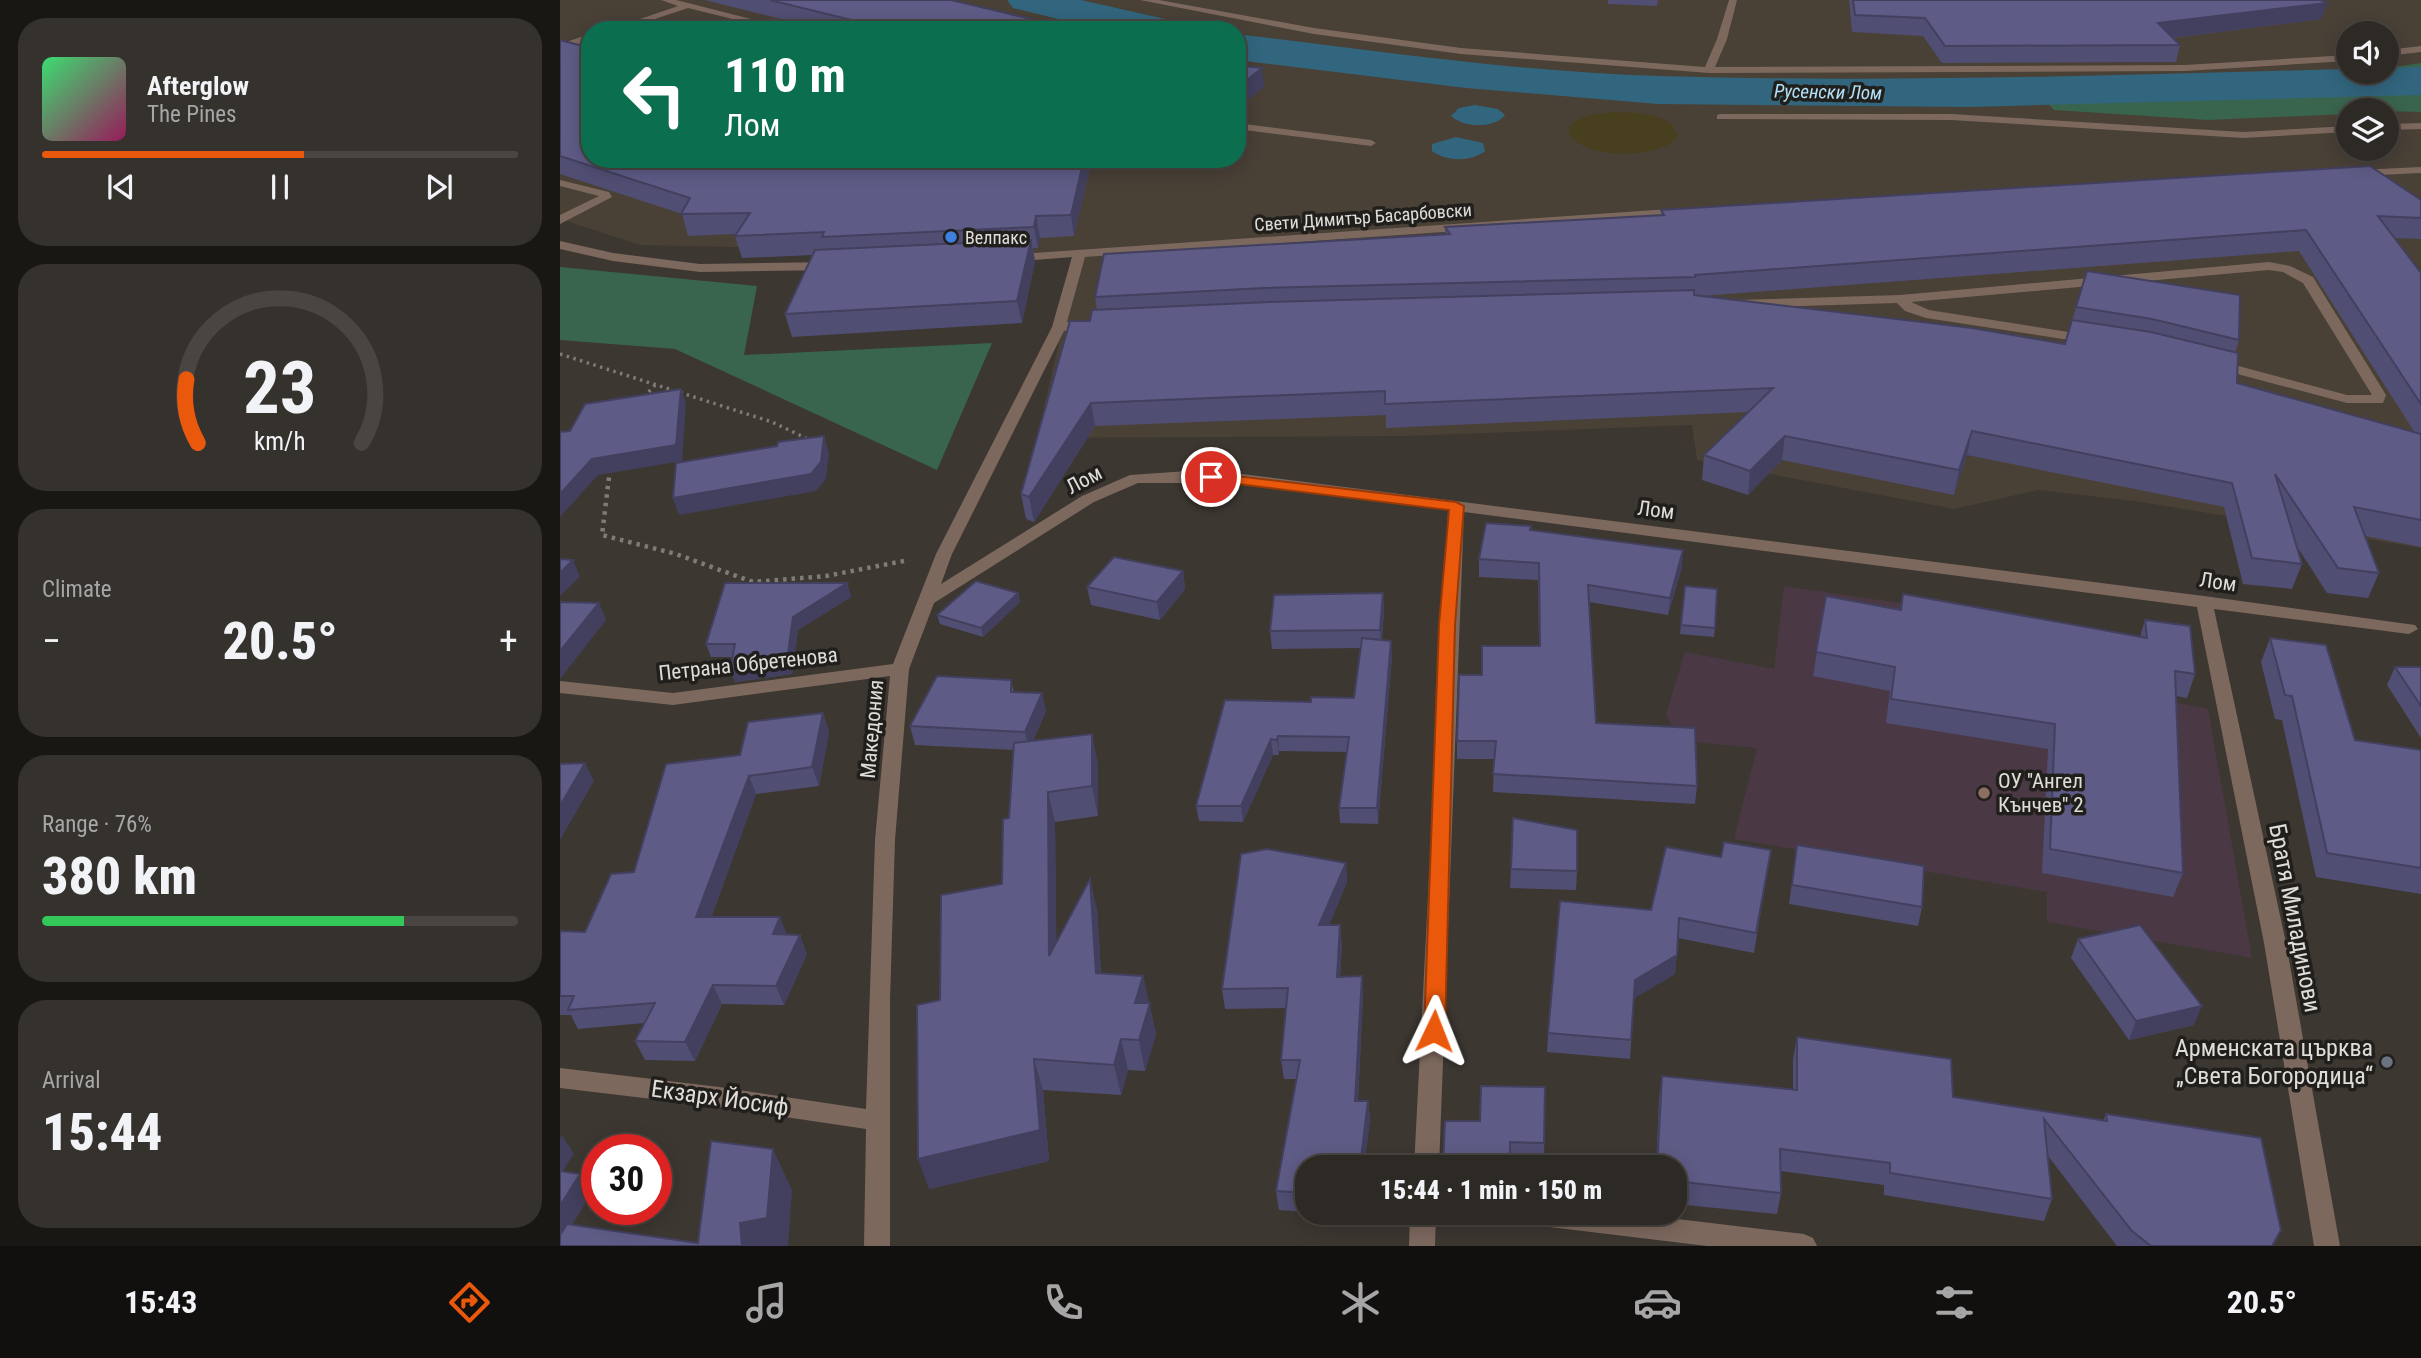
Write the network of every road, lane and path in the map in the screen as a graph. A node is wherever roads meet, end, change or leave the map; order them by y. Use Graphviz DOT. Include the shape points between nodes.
graph roads {
  1 [pos="664,0"];
  2 [pos="1144,0"];
  3 [pos="1733,0"];
  4 [pos="690,5"];
  5 [pos="640,21"];
  6 [pos="754,21"];
  7 [pos="581,40"];
  8 [pos="560,47"];
  9 [pos="2421,49"];
  10 [pos="2399,52"];
  11 [pos="2336,59"];
  12 [pos="1709,70"];
  13 [pos="1721,117"];
  14 [pos="2421,125"];
  15 [pos="2399,126"];
  16 [pos="1246,127"];
  17 [pos="2336,130"];
  18 [pos="1371,143"];
  19 [pos="2421,170"];
  20 [pos="2344,173"];
  21 [pos="560,183"];
  22 [pos="1693,212"];
  23 [pos="560,220"];
  24 [pos="560,245"];
  25 [pos="1079,255"];
  26 [pos="999,258"];
  27 [pos="840,265"];
  28 [pos="1900,299"];
  29 [pos="1722,305"];
  30 [pos="1100,325"];
  31 [pos="1059,327"];
  32 [pos="2108,342"];
  33 [pos="560,354"];
  34 [pos="2203,361"];
  35 [pos="656,384"];
  36 [pos="637,404"];
  37 [pos="806,438"];
  38 [pos="611,464"];
  39 [pos="1456,506"];
  40 [pos="944,554"];
  41 [pos="927,600"];
  42 [pos="2204,601"];
  43 [pos="2409,629"];
  44 [pos="900,669"];
  45 [pos="560,687"];
  46 [pos="560,1078"];
  47 [pos="879,1121"];
  48 [pos="1427,1155"];
  49 [pos="1423,1225"];
  50 [pos="1632,1225"];
  51 [pos="877,1246"];
  52 [pos="1422,1246"];
  53 [pos="1804,1246"];
  54 [pos="2327,1246"];
  1 -- 4 [label="street"];
  2 -- 12 [label="street" via="1314,31 1461,51"];
  3 -- 12 [label="street"];
  4 -- 5 [label="street"];
  4 -- 6 [label="street"];
  7 -- 8 [label="street"];
  9 -- 10 [label="street"];
  11 -- 12 [label="street" via="2185,68"];
  13 -- 17 [label="street" via="1951,117 2243,135"];
  14 -- 15 [label="street"];
  16 -- 18 [label="street"];
  19 -- 20 [label="street"];
  21 -- 23 [label="street" via="606,197"];
  22 -- 25 [label="street, Свети Димитър Басарбовски"];
  24 -- 27 [label="street" via="701,268"];
  25 -- 26 [label="street, Свети Димитър Басарбовски"];
  25 -- 31 [label="street, Македония"];
  28 -- 29 [label="street"];
  28 -- 32 [label="street" via="1926,314"];
  28 -- 34 [label="street" via="2246,266 2286,268 2308,280 2378,400 2347,399"];
  30 -- 31 [label="street"];
  31 -- 40 [label="street, Македония"];
  33 -- 35 [label="path"];
  35 -- 36 [label="path"];
  35 -- 37 [label="path" via="772,422"];
  38 -- 40 [label="path" via="602,535 676,554 753,582 826,576"];
  39 -- 41 [label="street, Лом" via="1234,478 1135,478 1088,499"];
  39 -- 42 [label="street, Лом"];
  39 -- 48 [label="street" via="1447,625"];
  40 -- 41 [label="street, Македония"];
  41 -- 44 [label="street, Македония"];
  42 -- 43 [label="street, Лом"];
  42 -- 54 [label="street, Братя Миладинови" via="2275,943"];
  44 -- 45 [label="street, Петрана Обретенова" via="673,699"];
  44 -- 47 [label="street, Македония" via="885,840"];
  46 -- 47 [label="street, Екзарх Йосиф"];
  47 -- 51 [label="street, Македония"];
  49 -- 52 [label="street"];
  50 -- 53 [label="street"];
}
